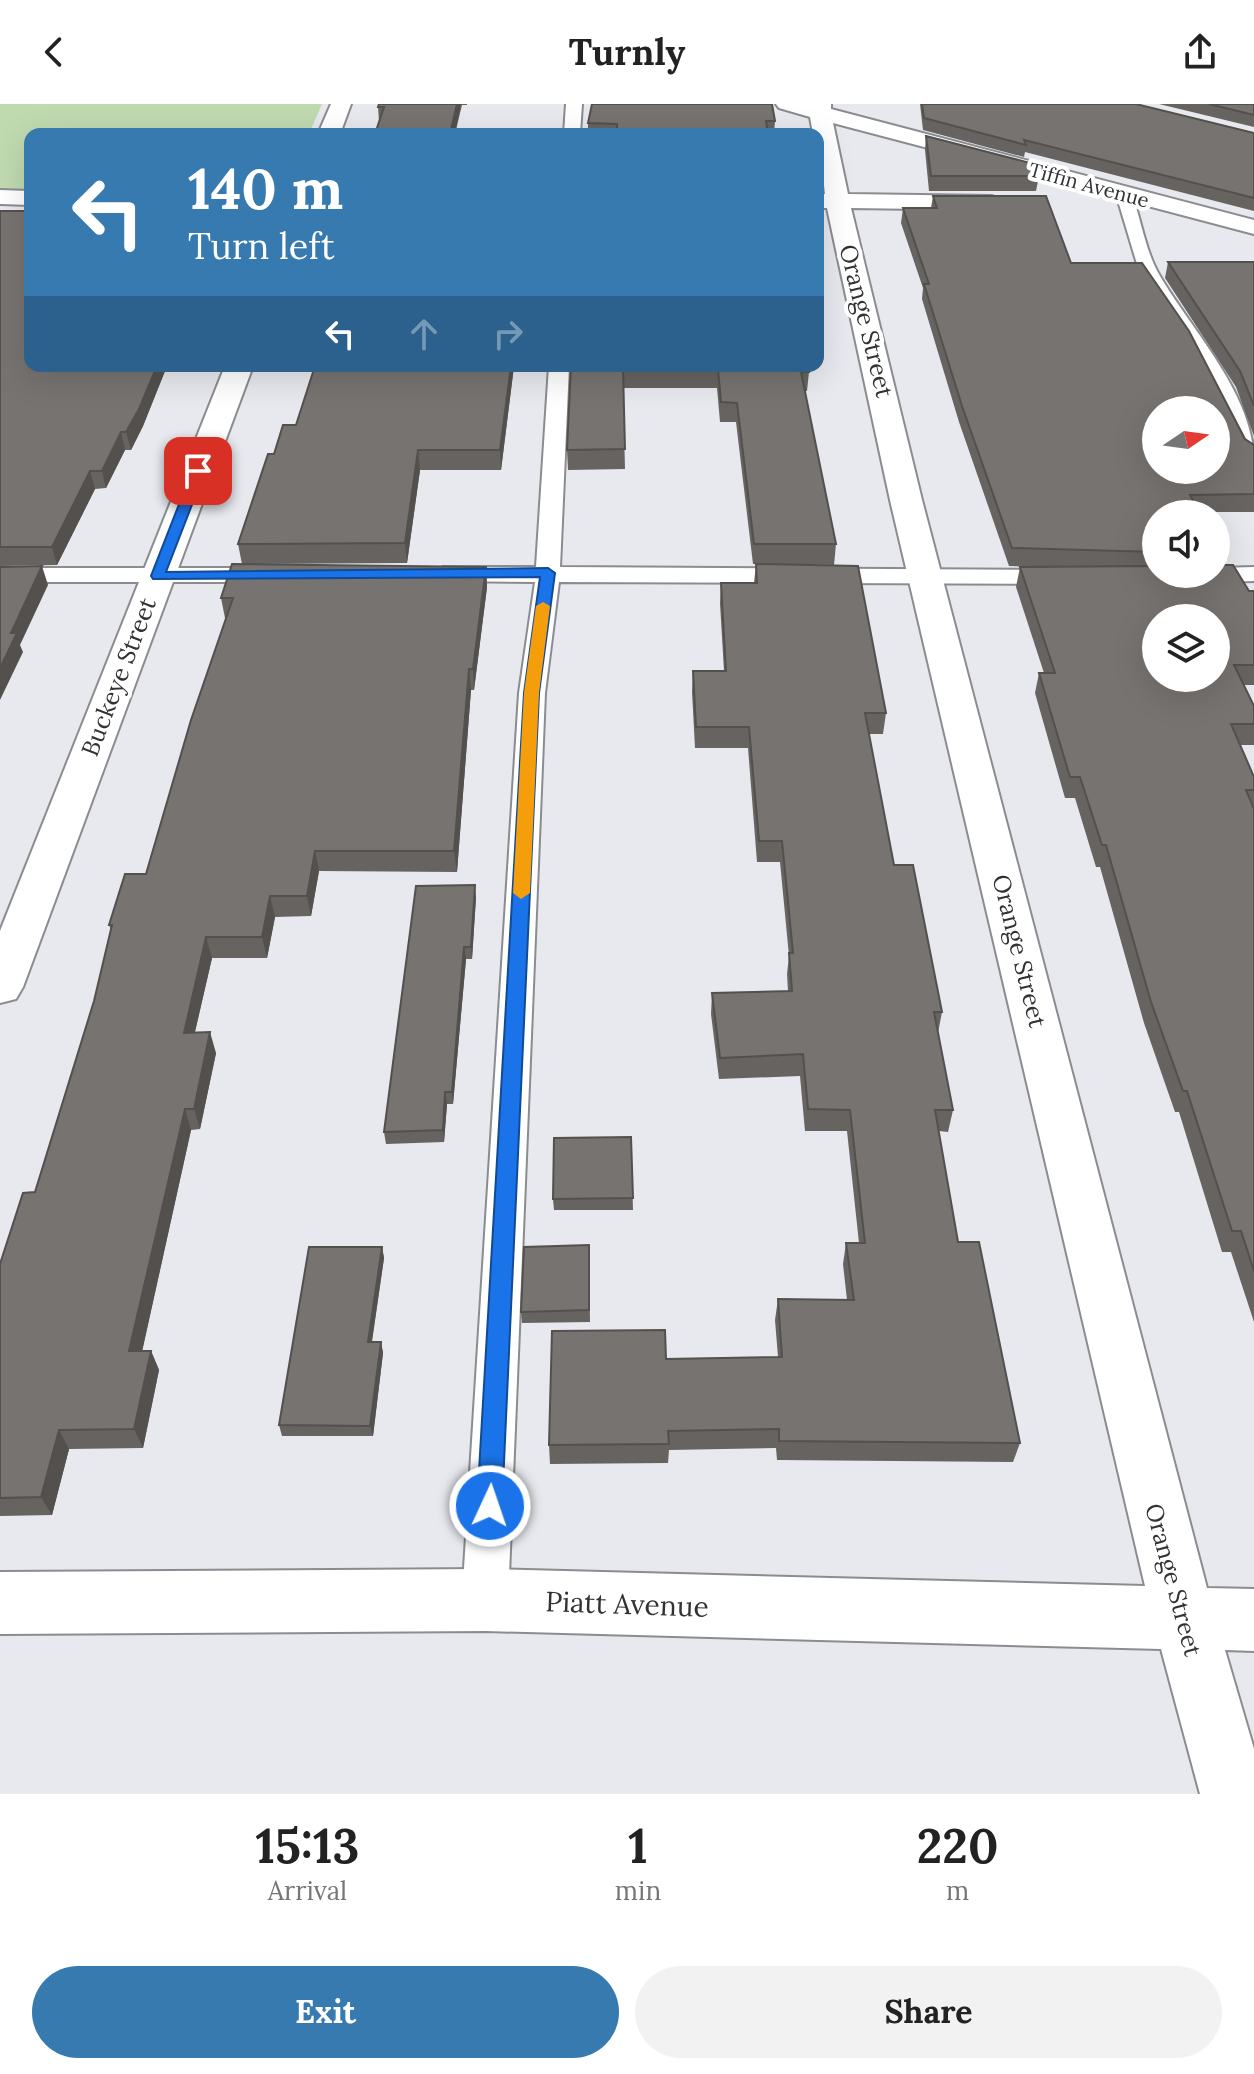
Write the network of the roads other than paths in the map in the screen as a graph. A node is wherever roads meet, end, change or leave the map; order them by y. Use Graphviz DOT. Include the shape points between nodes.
graph roads {
  1 [pos="341,104"];
  2 [pos="574,104"];
  3 [pos="809,107"];
  4 [pos="331,128"];
  5 [pos="572,128"];
  6 [pos="813,128"];
  7 [pos="1124,194"];
  8 [pos="0,197"];
  9 [pos="24,198"];
  10 [pos="827,201"];
  11 [pos="1022,203"];
  12 [pos="1068,203"];
  13 [pos="1254,227"];
  14 [pos="237,372"];
  15 [pos="559,372"];
  16 [pos="1254,455"];
  17 [pos="548,573"];
  18 [pos="423,574"];
  19 [pos="927,574"];
  20 [pos="1254,574"];
  21 [pos="0,575"];
  22 [pos="298,575"];
  23 [pos="1230,575"];
  24 [pos="158,576"];
  25 [pos="1086,577"];
  26 [pos="0,987"];
  27 [pos="485,1600"];
  28 [pos="0,1603"];
  29 [pos="1182,1619"];
  30 [pos="1254,1620"];
  31 [pos="1234,1794"];
  1 -- 4 [label="street"];
  2 -- 5 [label="lane"];
  3 -- 6 [label="street, Orange Street"];
  3 -- 7 [label="street, Tiffin Avenue"];
  7 -- 12 [label="street"];
  7 -- 13 [label="street, Tiffin Avenue"];
  7 -- 16 [label="lane" via="1149,274 1198,346"];
  8 -- 9 [label="street"];
  10 -- 11 [label="street"];
  10 -- 19 [label="street, Orange Street"];
  14 -- 24 [label="street, Buckeye Street"];
  15 -- 17 [label="lane"];
  17 -- 18 [label="lane"];
  17 -- 19 [label="lane"];
  17 -- 27 [label="lane" via="532,693"];
  19 -- 25 [label="lane"];
  19 -- 29 [label="street, Orange Street"];
  20 -- 23 [label="lane"];
  21 -- 24 [label="lane"];
  22 -- 24 [label="lane"];
  24 -- 26 [label="street, Buckeye Street"];
  27 -- 28 [label="street, Piatt Avenue"];
  27 -- 29 [label="street, Piatt Avenue"];
  29 -- 30 [label="street, Piatt Avenue"];
  29 -- 31 [label="street, Orange Street"];
}
